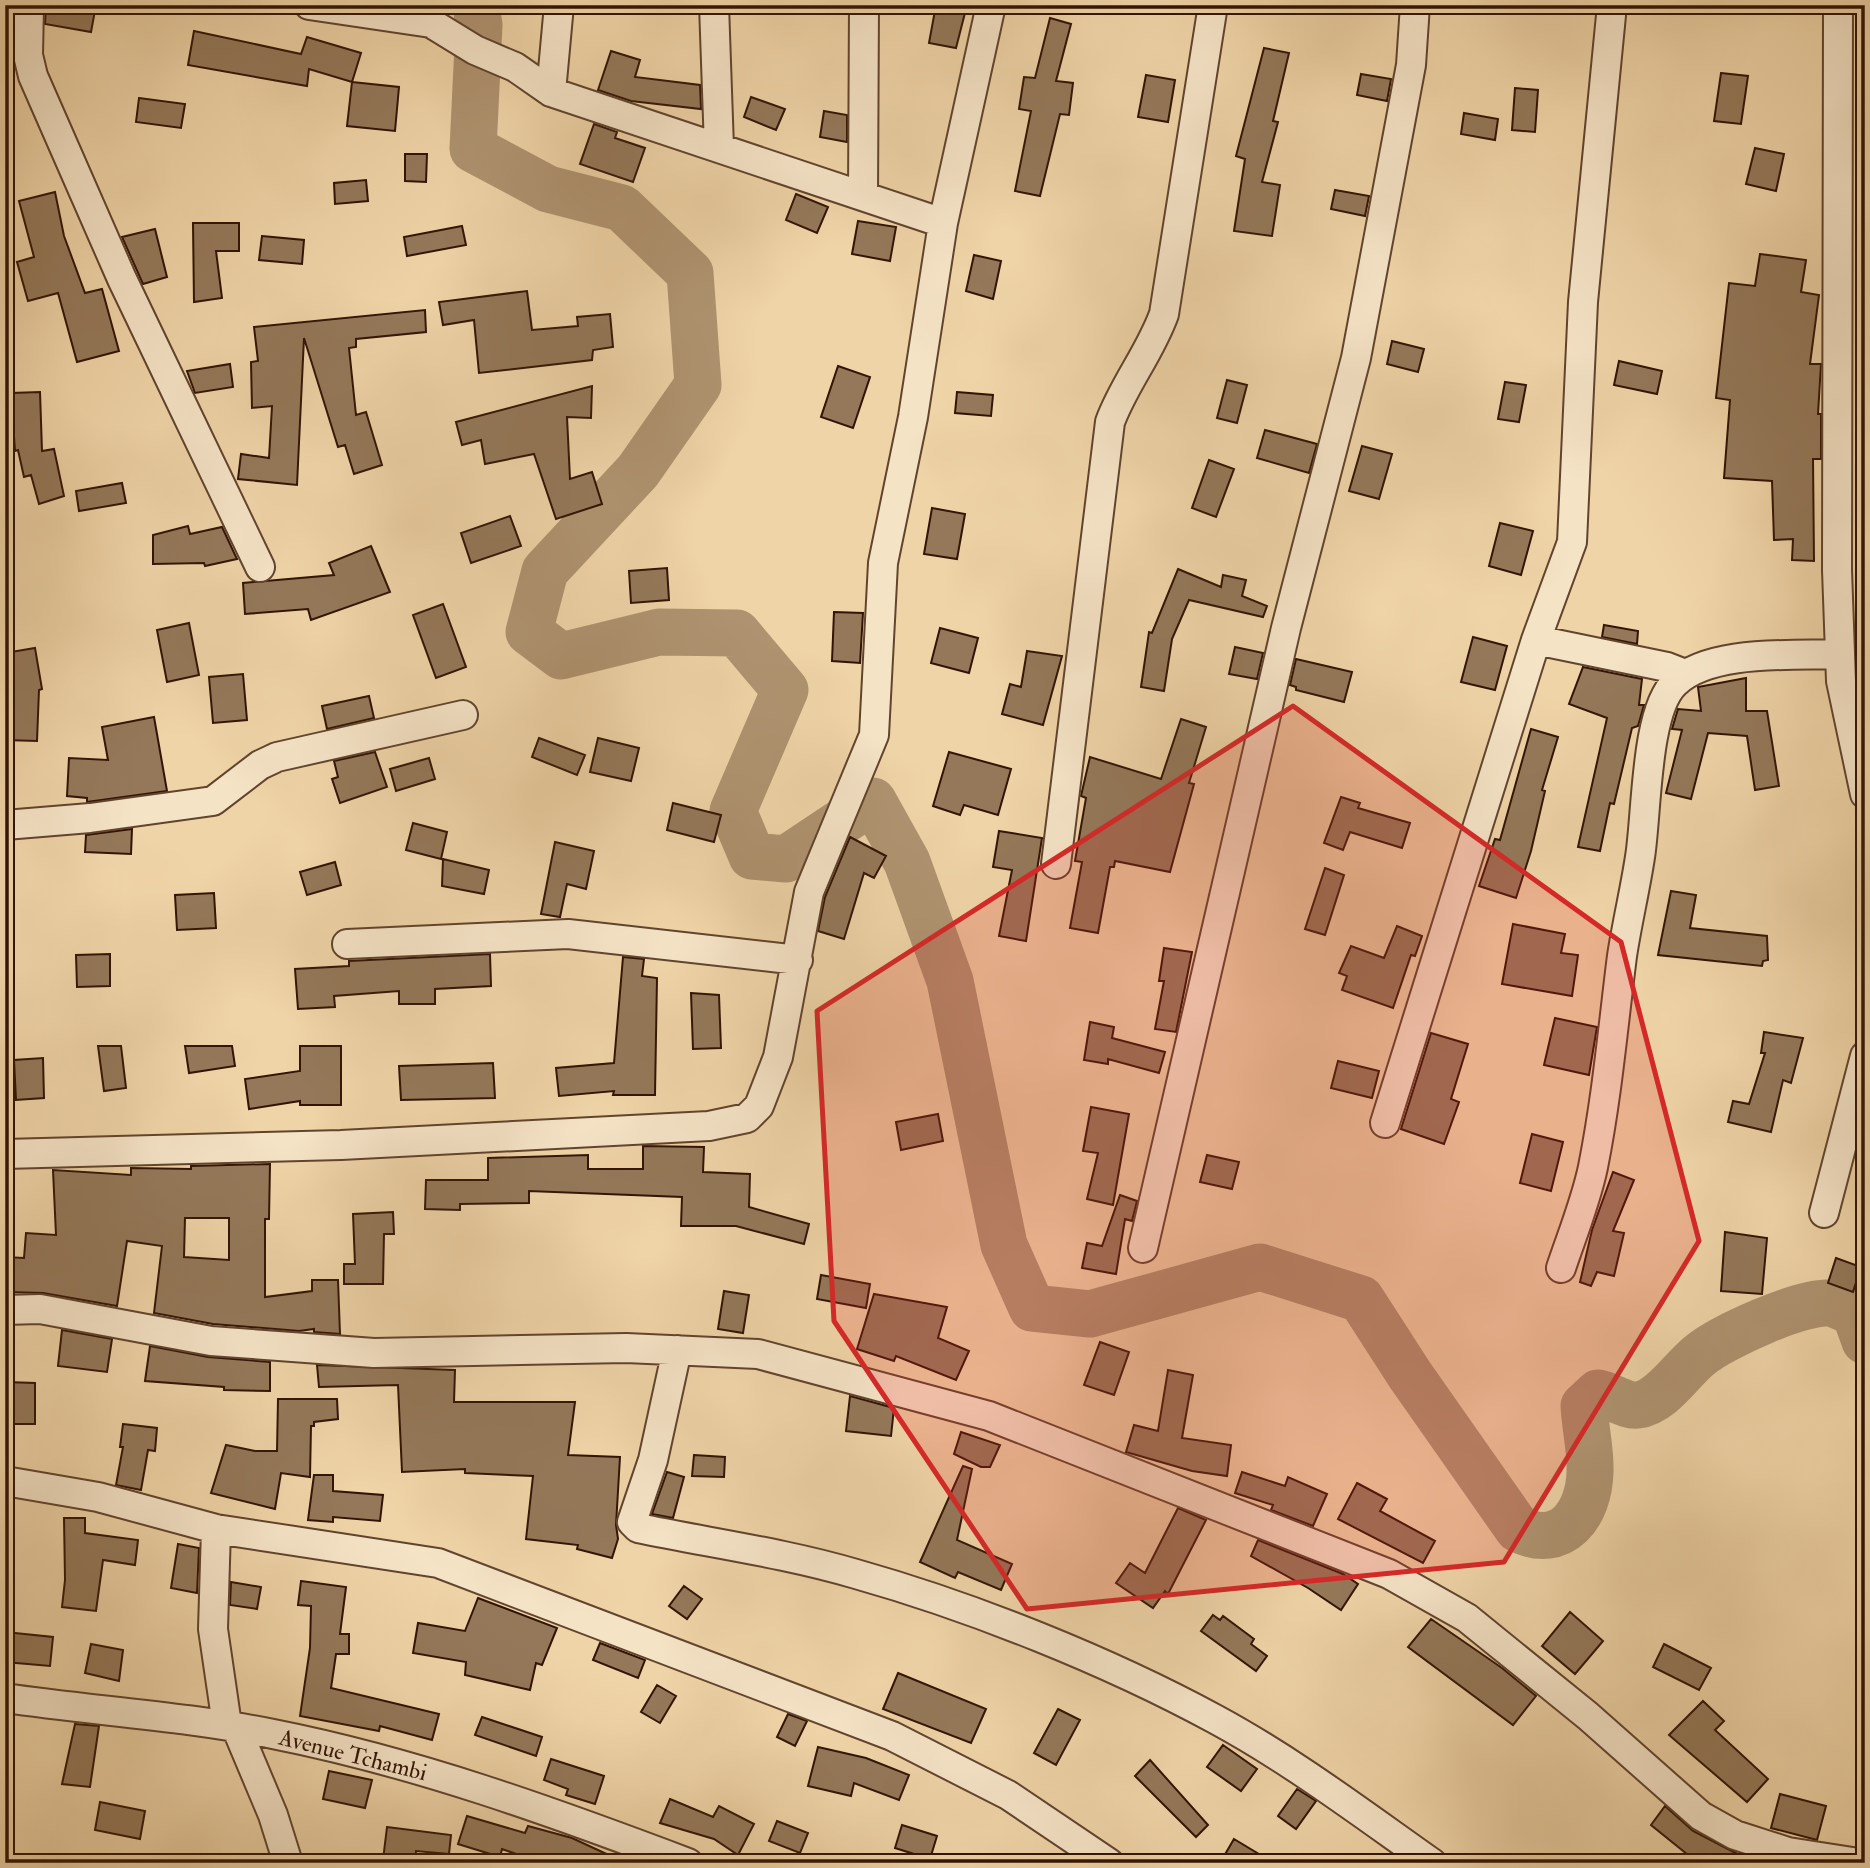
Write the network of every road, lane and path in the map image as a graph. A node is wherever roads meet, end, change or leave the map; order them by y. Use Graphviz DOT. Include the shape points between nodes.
graph roads {
  1 [pos="29,5"];
  2 [pos="309,5"];
  3 [pos="559,5"];
  4 [pos="715,5"];
  5 [pos="864,5"];
  6 [pos="991,5"];
  7 [pos="1213,5"];
  8 [pos="1415,5"];
  9 [pos="1612,5"];
  10 [pos="1839,5"];
  11 [pos="551,92"];
  12 [pos="719,148"];
  13 [pos="863,196"];
  14 [pos="943,223"];
  15 [pos="260,567"];
  16 [pos="1536,640"];
  17 [pos="1840,654"];
  18 [pos="1685,674"];
  19 [pos="463,715"];
  20 [pos="1865,794"];
  21 [pos="5,825"];
  22 [pos="1056,864"];
  23 [pos="347,944"];
  24 [pos="798,960"];
  25 [pos="1865,1056"];
  26 [pos="1385,1124"];
  27 [pos="5,1154"];
  28 [pos="1824,1213"];
  29 [pos="1143,1248"];
  30 [pos="1561,1268"];
  31 [pos="5,1310"];
  32 [pos="677,1350"];
  33 [pos="5,1481"];
  34 [pos="216,1529"];
  35 [pos="5,1698"];
  36 [pos="232,1726"];
  37 [pos="288,1863"];
  38 [pos="688,1863"];
  39 [pos="1109,1863"];
  40 [pos="1432,1863"];
  41 [pos="1859,1863"];
  1 -- 15 [label="street" via="28,55 33,76 122,279"];
  2 -- 11 [label="street" via="431,23 475,51 515,67"];
  3 -- 11 [label="street"];
  4 -- 12 [label="street"];
  5 -- 13 [label="street"];
  6 -- 14 [label="street"];
  7 -- 22 [label="street" via="1164,314 1153,344 1110,422"];
  8 -- 29 [label="street" via="1411,65 1356,358 1286,628"];
  9 -- 16 [label="street" via="1583,302 1575,528"];
  10 -- 17 [label="street"];
  11 -- 12 [label="street"];
  12 -- 13 [label="street"];
  13 -- 14 [label="street"];
  14 -- 24 [label="street" via="913,418 883,563 874,735 816,870"];
  16 -- 18 [label="street"];
  16 -- 26 [label="street"];
  17 -- 18 [label="street" via="1733,659"];
  17 -- 20 [label="street" via="1841,681"];
  18 -- 30 [label="street" via="1662,699 1593,1167"];
  19 -- 21 [label="street" via="277,757 213,801"];
  23 -- 24 [label="street" via="568,934"];
  24 -- 27 [label="street" via="778,1056 759,1106 747,1118 709,1126 341,1145"];
  25 -- 28 [label="street"];
  31 -- 32 [label="street" via="40,1309 211,1341 374,1353"];
  32 -- 40 [label="street" via="653,1460 632,1522 638,1528 855,1573 986,1618 1121,1673 1216,1720 1310,1778"];
  32 -- 41 [label="street" via="758,1353 989,1416 1389,1574 1467,1618 1701,1816 1735,1835 1788,1852"];
  33 -- 34 [label="street" via="98,1497"];
  34 -- 36 [label="street" via="213,1629"];
  34 -- 39 [label="street" via="438,1563 892,1737 1008,1795"];
  35 -- 36 [label="street, Avenue Tchambi"];
  36 -- 37 [label="street" via="273,1815"];
  36 -- 38 [label="street, Avenue Tchambi" via="389,1761 580,1822"];
}
